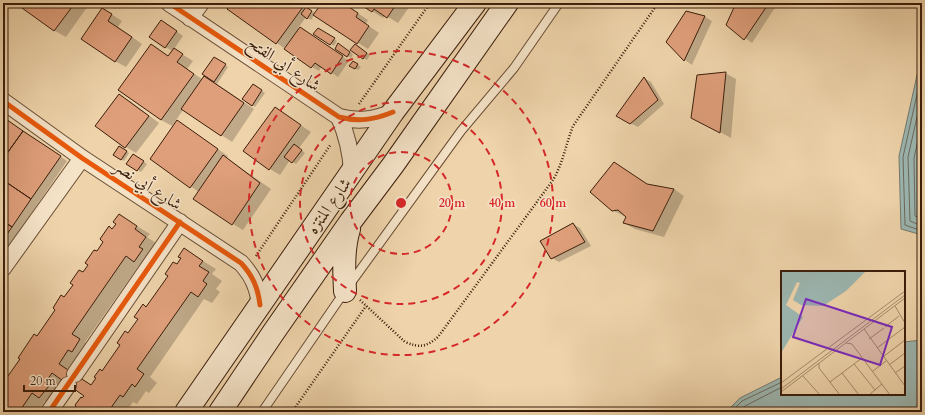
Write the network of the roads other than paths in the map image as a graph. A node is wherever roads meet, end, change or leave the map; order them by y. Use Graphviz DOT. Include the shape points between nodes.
graph roads {
  1 [pos="169,3"];
  2 [pos="201,3"];
  3 [pos="475,3"];
  4 [pos="484,3"];
  5 [pos="507,3"];
  6 [pos="559,3"];
  7 [pos="190,18"];
  8 [pos="477,47"];
  9 [pos="3,101"];
  10 [pos="393,112"];
  11 [pos="343,120"];
  12 [pos="82,158"];
  13 [pos="394,165"];
  14 [pos="352,172"];
  15 [pos="351,221"];
  16 [pos="180,222"];
  17 [pos="3,268"];
  18 [pos="345,291"];
  19 [pos="260,305"];
  20 [pos="49,412"];
  21 [pos="186,412"];
  22 [pos="220,412"];
  23 [pos="262,412"];
  1 -- 7 [label="street, شارع أبي الفتح"];
  2 -- 7 [label="street"];
  3 -- 10 [label="main road, شارع المنتزه"];
  4 -- 8 [label="main road" via="464,40 470,48"];
  5 -- 8 [label="main road, شارع المنتزه"];
  6 -- 18 [label="lane" via="514,68 461,131"];
  7 -- 11 [label="street, شارع أبي الفتح"];
  8 -- 13 [label="main road, شارع المنتزه"];
  9 -- 12 [label="street, شارع أبي نصر"];
  10 -- 11 [label="street" via="371,119"];
  10 -- 13 [label="main road" via="401,122 403,131"];
  10 -- 14 [label="main road, شارع المنتزه"];
  11 -- 14 [label="street" via="350,147"];
  12 -- 16 [label="street, شارع أبي نصر"];
  12 -- 17 [label="street"];
  13 -- 15 [label="main road, شارع المنتزه"];
  14 -- 19 [label="main road, شارع المنتزه"];
  15 -- 18 [label="main road" via="344,252"];
  15 -- 22 [label="main road, شارع المنتزه"];
  16 -- 19 [label="street, شارع أبي نصر" via="247,270 255,282"];
  16 -- 20 [label="street"];
  18 -- 23 [label="lane"];
  19 -- 21 [label="main road, شارع المنتزه"];
}
